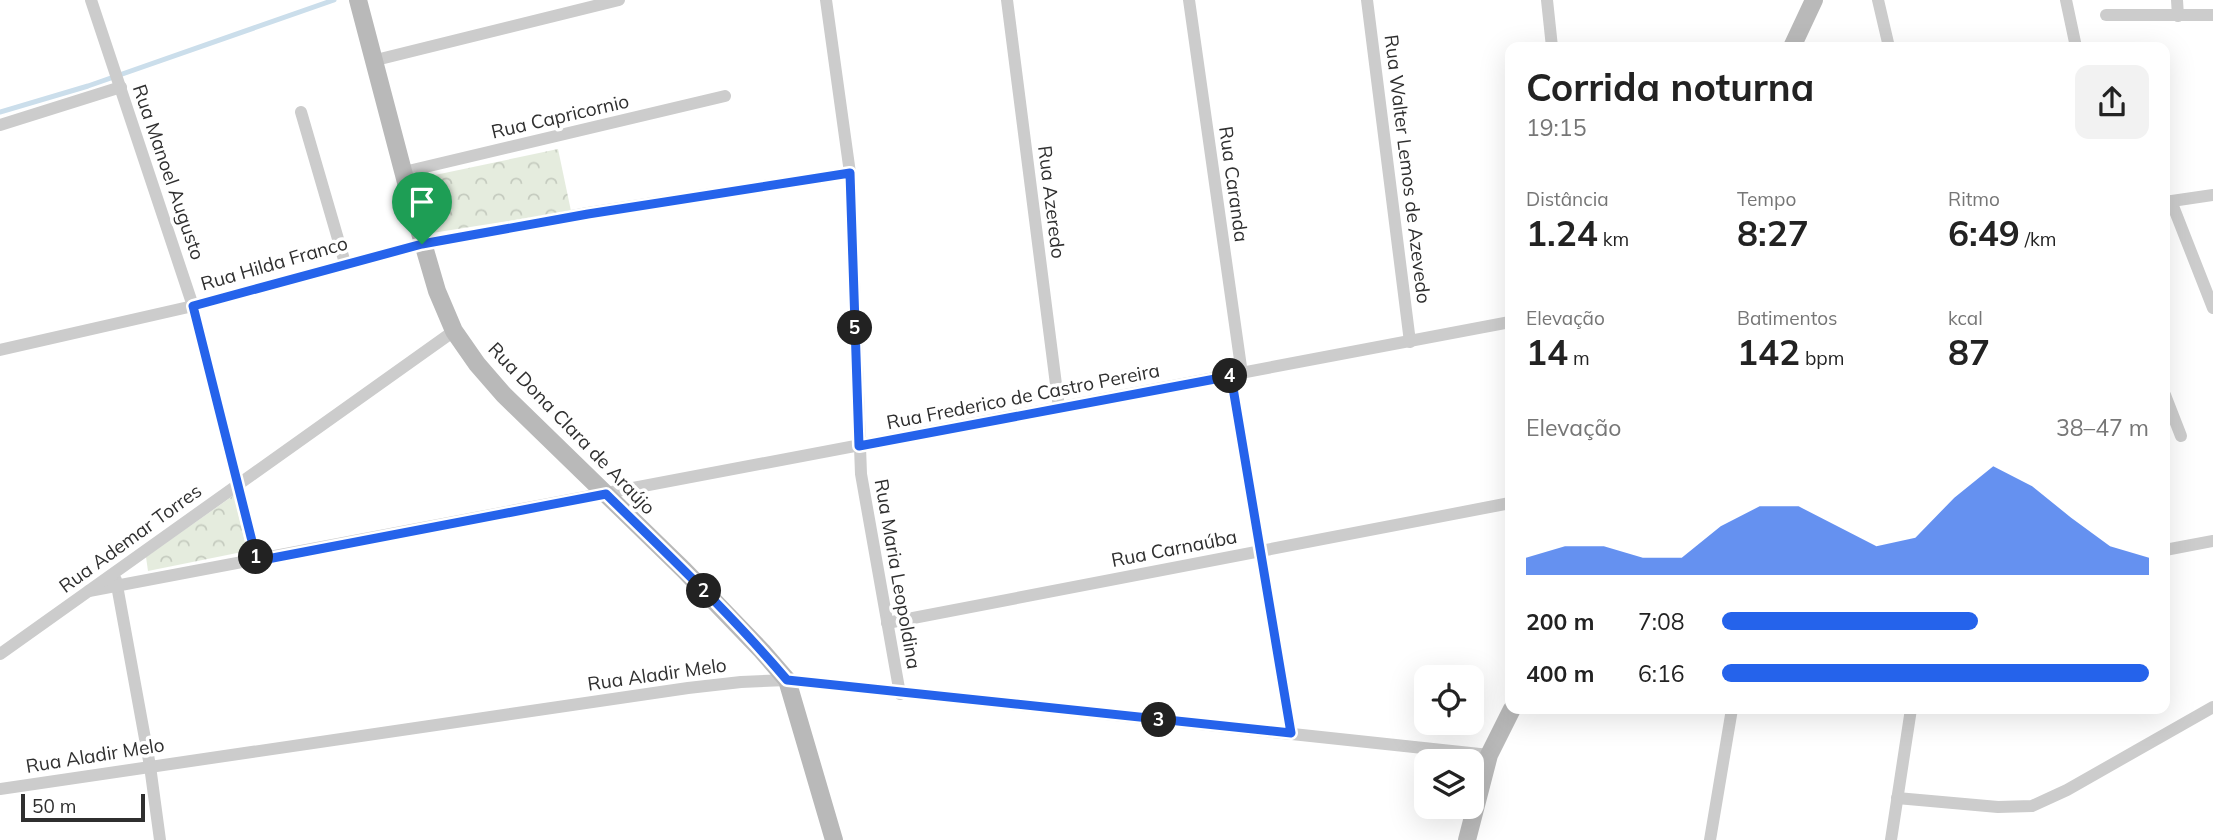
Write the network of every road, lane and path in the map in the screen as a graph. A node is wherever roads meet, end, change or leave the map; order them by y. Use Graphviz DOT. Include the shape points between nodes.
graph roads {
  1 [pos="91,0"];
  2 [pos="358,0"];
  3 [pos="619,0"];
  4 [pos="827,0"];
  5 [pos="1007,0"];
  6 [pos="1189,0"];
  7 [pos="1367,0"];
  8 [pos="1546,0"];
  9 [pos="1814,0"];
  10 [pos="1878,0"];
  11 [pos="2066,0"];
  12 [pos="2177,0"];
  13 [pos="2106,15"];
  14 [pos="2213,15"];
  15 [pos="2178,16"];
  16 [pos="1551,42"];
  17 [pos="1794,42"];
  18 [pos="1888,42"];
  19 [pos="2075,42"];
  20 [pos="376,60"];
  21 [pos="118,80"];
  22 [pos="725,96"];
  23 [pos="300,112"];
  24 [pos="0,125"];
  25 [pos="404,172"];
  26 [pos="850,173"];
  27 [pos="2213,195"];
  28 [pos="2170,201"];
  29 [pos="2170,206"];
  30 [pos="422,244"];
  31 [pos="345,263"];
  32 [pos="193,306"];
  33 [pos="2213,308"];
  34 [pos="1505,323"];
  35 [pos="454,331"];
  36 [pos="1410,342"];
  37 [pos="0,350"];
  38 [pos="1237,375"];
  39 [pos="1059,408"];
  40 [pos="2170,409"];
  41 [pos="2180,436"];
  42 [pos="859,446"];
  43 [pos="238,484"];
  44 [pos="606,494"];
  45 [pos="1505,504"];
  46 [pos="2213,541"];
  47 [pos="2170,549"];
  48 [pos="1261,551"];
  49 [pos="257,561"];
  50 [pos="115,573"];
  51 [pos="117,587"];
  52 [pos="89,592"];
  53 [pos="887,623"];
  54 [pos="0,654"];
  55 [pos="787,680"];
  56 [pos="900,694"];
  57 [pos="2213,708"];
  58 [pos="1510,714"];
  59 [pos="1731,714"];
  60 [pos="1910,714"];
  61 [pos="1291,733"];
  62 [pos="1489,755"];
  63 [pos="150,766"];
  64 [pos="0,789"];
  65 [pos="1898,798"];
  66 [pos="160,840"];
  67 [pos="834,840"];
  68 [pos="1467,840"];
  69 [pos="1710,840"];
  70 [pos="1891,840"];
  1 -- 21 [label="street, Rua Manoel Augusto"];
  2 -- 20 [label="main road, Rua Dona Clara de Araújo"];
  3 -- 20 [label="street"];
  4 -- 26 [label="street, Rua Maria Leopoldina"];
  5 -- 39 [label="street, Rua Azeredo"];
  6 -- 38 [label="street, Rua Caranda"];
  7 -- 36 [label="street, Rua Walter Lemos de Azevedo"];
  8 -- 16 [label="street"];
  9 -- 17 [label="main road"];
  10 -- 18 [label="street"];
  11 -- 19 [label="street"];
  12 -- 15 [label="street"];
  13 -- 15 [label="street"];
  14 -- 15 [label="street"];
  20 -- 25 [label="main road, Rua Dona Clara de Araújo"];
  21 -- 24 [label="street"];
  21 -- 32 [label="street, Rua Manoel Augusto"];
  22 -- 25 [label="street, Rua Capricornio"];
  23 -- 31 [label="street"];
  25 -- 30 [label="main road, Rua Dona Clara de Araújo"];
  26 -- 30 [label="street, Rua Hilda Franco"];
  26 -- 42 [label="street, Rua Maria Leopoldina"];
  27 -- 28 [label="street"];
  29 -- 33 [label="street"];
  30 -- 31 [label="street, Rua Hilda Franco"];
  30 -- 35 [label="main road, Rua Dona Clara de Araújo"];
  31 -- 32 [label="street, Rua Hilda Franco"];
  32 -- 37 [label="street, Rua Hilda Franco"];
  32 -- 43 [label="street, Rua Manoel Augusto"];
  34 -- 36 [label="street, Rua Frederico de Castro Pereira"];
  35 -- 43 [label="street, Rua Ademar Torres"];
  35 -- 44 [label="main road, Rua Dona Clara de Araújo" via="504,395"];
  36 -- 38 [label="street, Rua Frederico de Castro Pereira"];
  38 -- 39 [label="street, Rua Frederico de Castro Pereira"];
  38 -- 48 [label="street, Rua Caranda"];
  39 -- 42 [label="street, Rua Frederico de Castro Pereira"];
  40 -- 41 [label="street"];
  42 -- 44 [label="street, Rua Frederico de Castro Pereira"];
  42 -- 53 [label="street, Rua Maria Leopoldina"];
  43 -- 49 [label="street, Rua Manoel Augusto"];
  43 -- 50 [label="street, Rua Ademar Torres"];
  44 -- 49 [label="street, Rua Frederico de Castro Pereira"];
  44 -- 55 [label="main road, Rua Dona Clara de Araújo"];
  45 -- 48 [label="street, Rua Carnaúba"];
  46 -- 47 [label="street"];
  48 -- 53 [label="street, Rua Carnaúba"];
  48 -- 61 [label="street, Rua Caranda"];
  49 -- 51 [label="street, Rua Frederico de Castro Pereira"];
  50 -- 51 [label="street"];
  50 -- 52 [label="street, Rua Ademar Torres"];
  51 -- 52 [label="street, Rua Frederico de Castro Pereira"];
  51 -- 63 [label="street"];
  52 -- 54 [label="street, Rua Ademar Torres"];
  53 -- 56 [label="street, Rua Maria Leopoldina"];
  55 -- 56 [label="street, Rua Aladir Melo"];
  55 -- 63 [label="street, Rua Aladir Melo" via="688,688"];
  55 -- 67 [label="main road, Rua Dona Clara de Araújo"];
  56 -- 61 [label="street, Rua Aladir Melo"];
  57 -- 65 [label="street" via="2032,806"];
  58 -- 62 [label="main road"];
  59 -- 69 [label="street"];
  60 -- 65 [label="street"];
  61 -- 62 [label="street, Rua Aladir Melo"];
  62 -- 68 [label="main road"];
  63 -- 64 [label="street, Rua Aladir Melo"];
  63 -- 66 [label="street"];
  65 -- 70 [label="street"];
}
